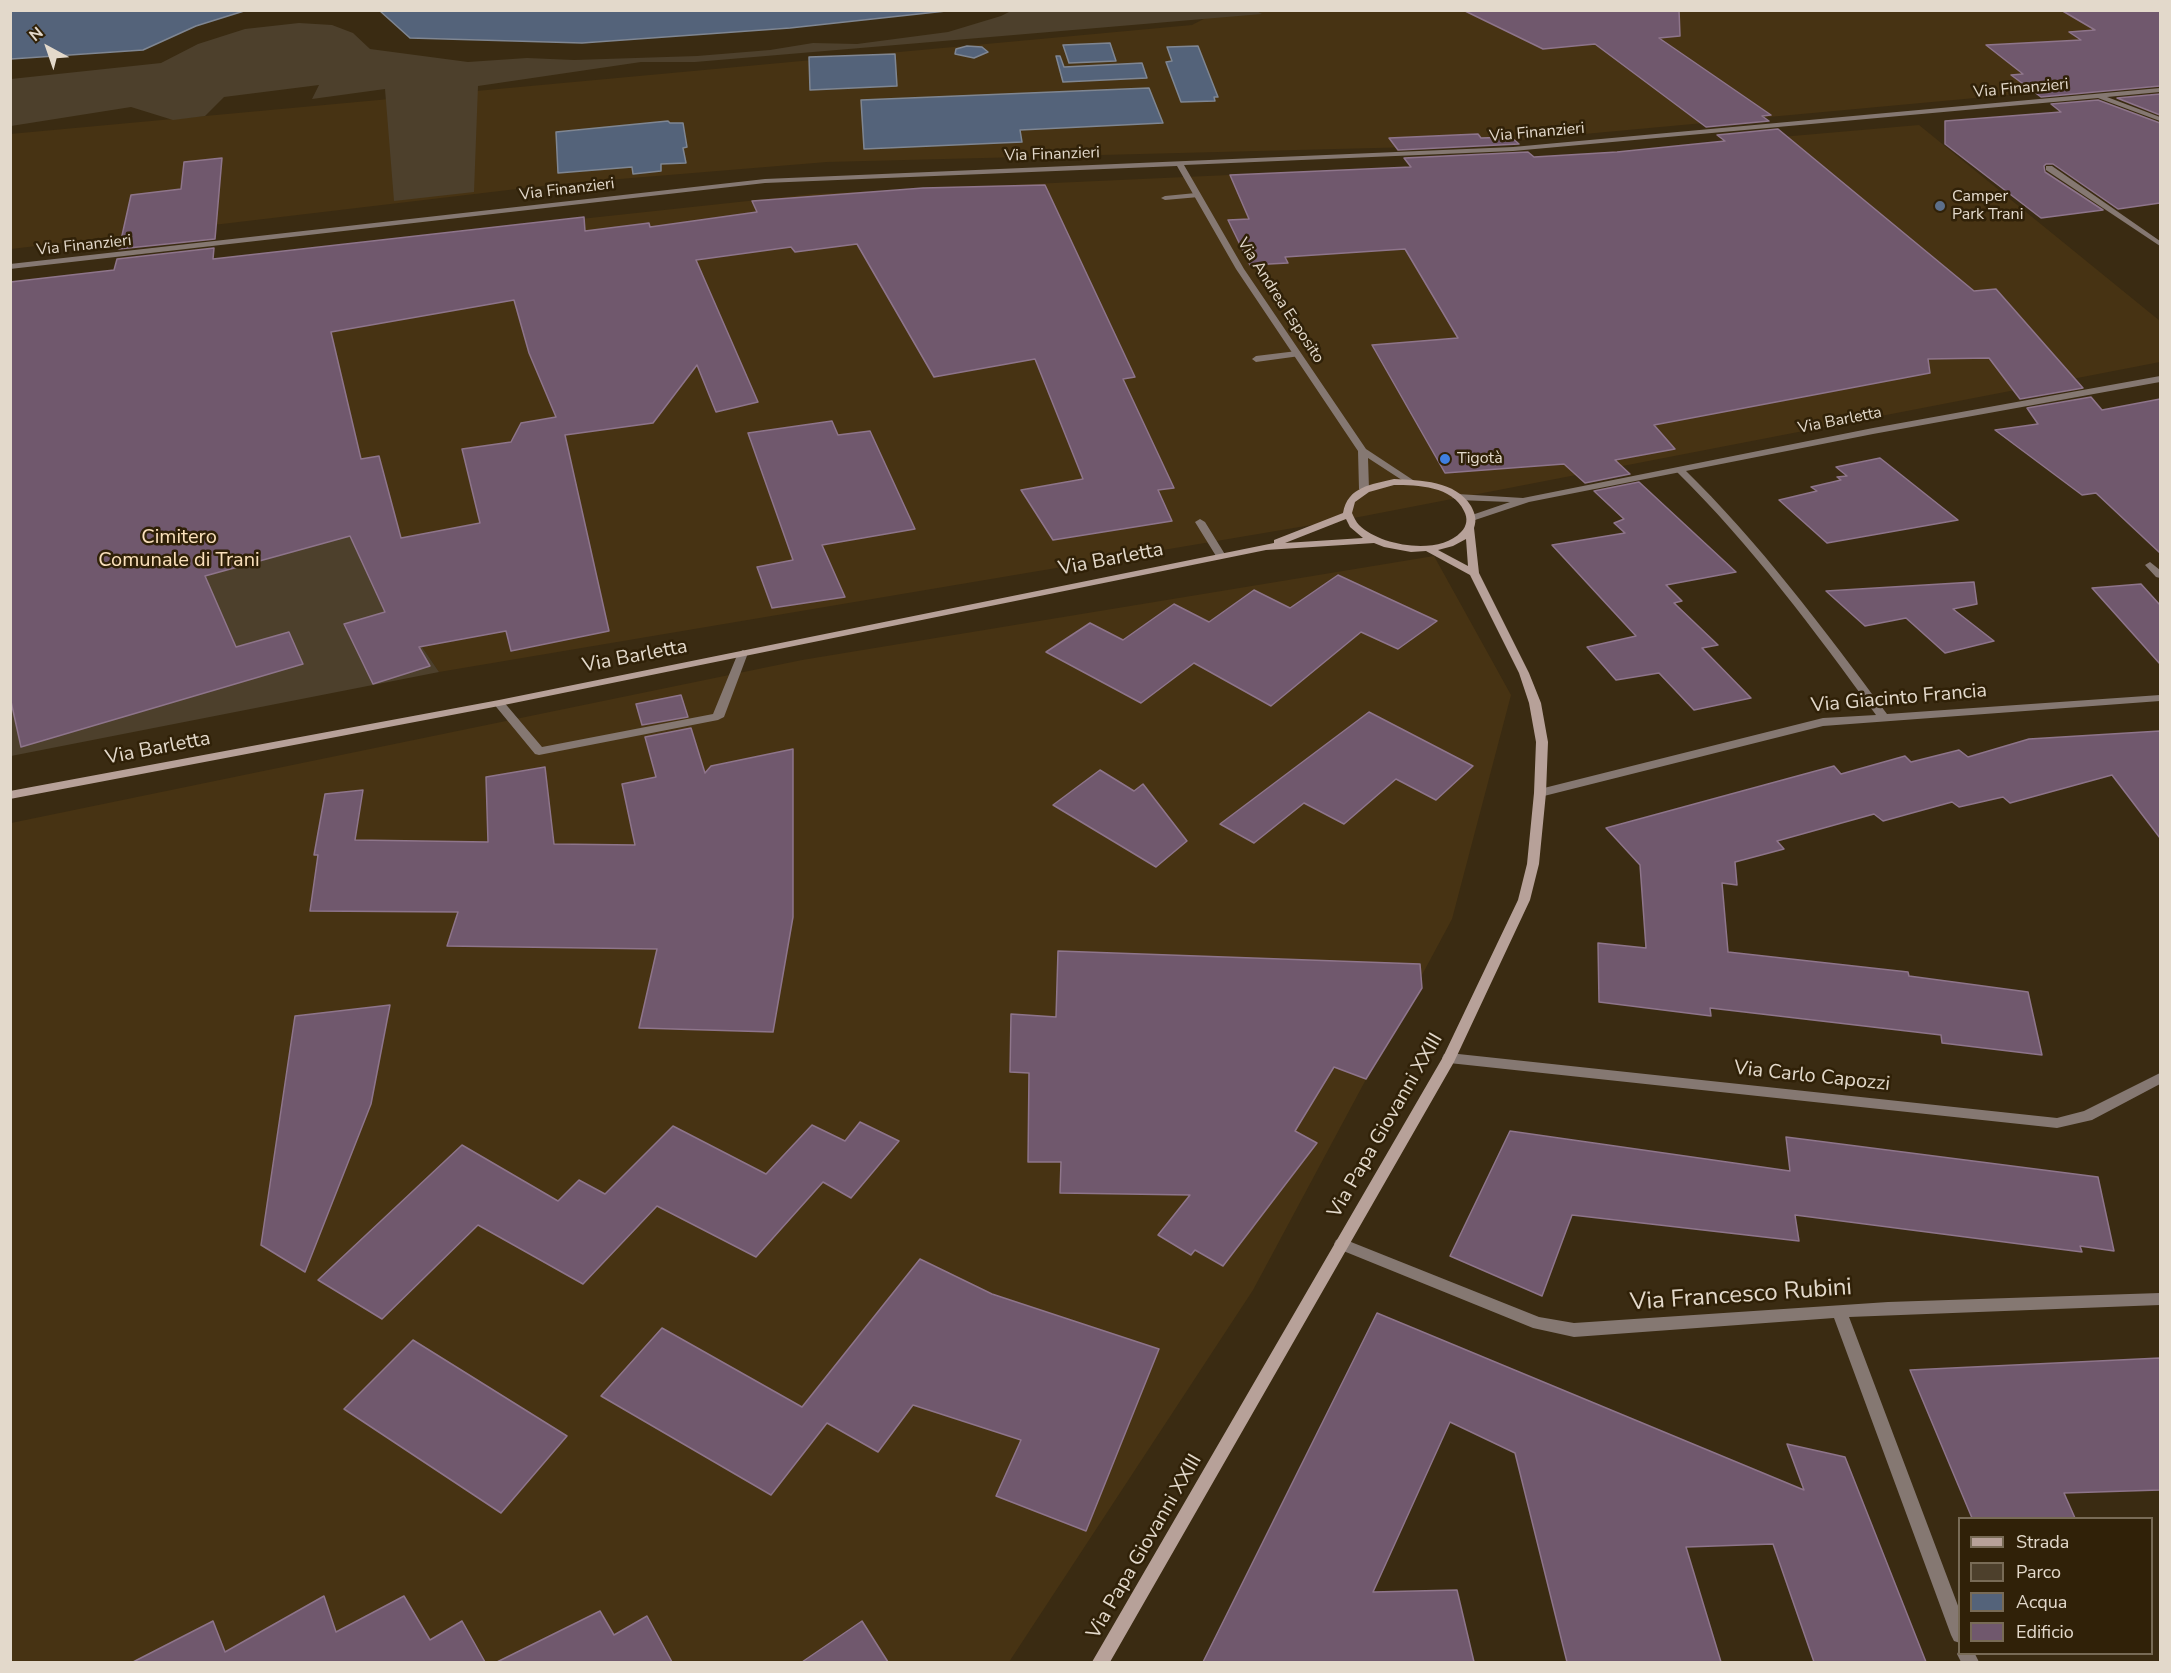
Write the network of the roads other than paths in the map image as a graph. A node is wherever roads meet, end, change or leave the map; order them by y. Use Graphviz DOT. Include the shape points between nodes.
graph roads {
  1 [pos="2160,90"];
  2 [pos="2097,96"];
  3 [pos="2160,119"];
  4 [pos="1180,164"];
  5 [pos="2049,168"];
  6 [pos="1196,195"];
  7 [pos="1165,198"];
  8 [pos="2160,244"];
  9 [pos="10,267"];
  10 [pos="1297,354"];
  11 [pos="1256,359"];
  12 [pos="2160,379"];
  13 [pos="1363,451"];
  14 [pos="1680,470"];
  15 [pos="1412,482"];
  16 [pos="1364,489"];
  17 [pos="1457,497"];
  18 [pos="1527,500"];
  19 [pos="1347,515"];
  20 [pos="1200,522"];
  21 [pos="1471,523"];
  22 [pos="1372,540"];
  23 [pos="1266,547"];
  24 [pos="1430,549"];
  25 [pos="1221,556"];
  26 [pos="2150,565"];
  27 [pos="1474,573"];
  28 [pos="2160,575"];
  29 [pos="743,653"];
  30 [pos="2160,698"];
  31 [pos="499,703"];
  32 [pos="1884,717"];
  33 [pos="1540,793"];
  34 [pos="10,795"];
  35 [pos="1449,1058"];
  36 [pos="2160,1078"];
  37 [pos="1341,1244"];
  38 [pos="2160,1299"];
  39 [pos="1839,1311"];
  40 [pos="1958,1632"];
  41 [pos="1101,1662"];
  1 -- 2 [label="street, Via Finanzieri"];
  2 -- 3 [label="street"];
  2 -- 4 [label="street, Via Finanzieri" via="1513,149"];
  4 -- 6 [label="street, Via Andrea Esposito"];
  4 -- 9 [label="street, Via Finanzieri" via="730,184"];
  5 -- 8 [label="street"];
  6 -- 7 [label="street"];
  6 -- 10 [label="street, Via Andrea Esposito"];
  10 -- 11 [label="street"];
  10 -- 13 [label="street, Via Andrea Esposito"];
  12 -- 14 [label="street, Via Barletta"];
  13 -- 15 [label="street, Via Andrea Esposito"];
  13 -- 16 [label="street"];
  14 -- 18 [label="street, Via Barletta"];
  14 -- 32 [label="street" via="1750,541"];
  15 -- 16 [label="main road, Via Barletta"];
  15 -- 17 [label="main road, Via Barletta"];
  16 -- 19 [label="main road" via="1348,505"];
  17 -- 18 [label="street, Via Barletta"];
  17 -- 21 [label="main road" via="1467,507"];
  18 -- 21 [label="street, Via Barletta"];
  19 -- 22 [label="main road, Via Barletta" via="1351,524"];
  19 -- 23 [label="main road, Via Barletta"];
  20 -- 25 [label="street"];
  21 -- 24 [label="main road, Via Barletta" via="1461,538"];
  21 -- 27 [label="main road"];
  22 -- 23 [label="main road, Via Barletta"];
  22 -- 24 [label="main road, Via Barletta" via="1390,547"];
  23 -- 25 [label="main road, Via Barletta"];
  24 -- 27 [label="main road"];
  25 -- 29 [label="main road, Via Barletta"];
  26 -- 28 [label="street"];
  27 -- 33 [label="main road, Via Papa Giovanni XXIII" via="1535,703 1542,742"];
  29 -- 31 [label="main road, Via Barletta"];
  29 -- 31 [label="street" via="718,717 663,729 539,751"];
  30 -- 32 [label="street, Via Giacinto Francia"];
  31 -- 34 [label="main road, Via Barletta"];
  32 -- 33 [label="street, Via Giacinto Francia" via="1797,727"];
  33 -- 35 [label="main road, Via Papa Giovanni XXIII" via="1533,864 1524,900"];
  35 -- 36 [label="street, Via Carlo Capozzi" via="2057,1123 2087,1116"];
  35 -- 37 [label="main road, Via Papa Giovanni XXIII"];
  37 -- 39 [label="street, Via Francesco Rubini" via="1538,1323 1574,1330"];
  37 -- 41 [label="main road, Via Papa Giovanni XXIII"];
  38 -- 39 [label="street, Via Francesco Rubini"];
  39 -- 40 [label="street"];
}
